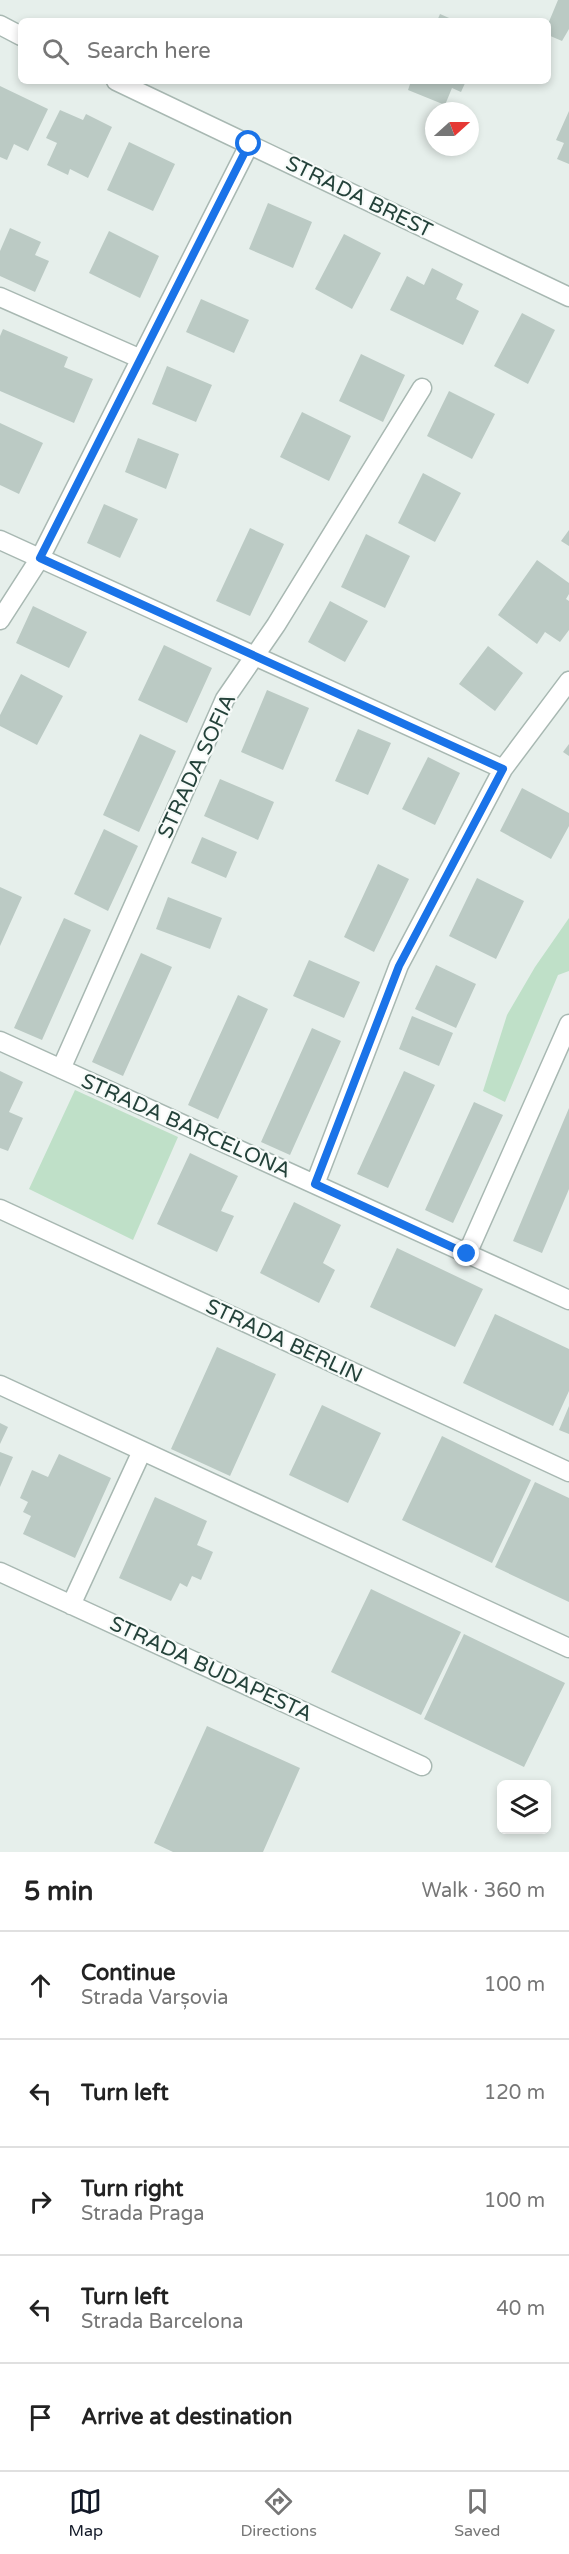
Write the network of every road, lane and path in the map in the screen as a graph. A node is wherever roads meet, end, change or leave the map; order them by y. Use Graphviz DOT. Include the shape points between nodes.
graph roads {
  1 [pos="0,26"];
  2 [pos="18,35"];
  3 [pos="122,84"];
  4 [pos="249,144"];
  5 [pos="0,297"];
  6 [pos="569,297"];
  7 [pos="141,359"];
  8 [pos="422,388"];
  9 [pos="0,540"];
  10 [pos="40,558"];
  11 [pos="0,621"];
  12 [pos="255,656"];
  13 [pos="569,681"];
  14 [pos="503,769"];
  15 [pos="569,1024"];
  16 [pos="0,1041"];
  17 [pos="61,1069"];
  18 [pos="315,1184"];
  19 [pos="0,1209"];
  20 [pos="467,1254"];
  21 [pos="569,1300"];
  22 [pos="0,1385"];
  23 [pos="142,1451"];
  24 [pos="569,1472"];
  25 [pos="0,1572"];
  26 [pos="71,1605"];
  27 [pos="569,1648"];
  28 [pos="422,1766"];
  1 -- 2 [label="street"];
  3 -- 4 [label="street, STRADA BREST"];
  4 -- 6 [label="street, STRADA BREST"];
  4 -- 7 [label="street"];
  5 -- 7 [label="street"];
  7 -- 10 [label="street"];
  8 -- 12 [label="street, STRADA SOFIA"];
  9 -- 10 [label="street"];
  10 -- 11 [label="street"];
  10 -- 12 [label="street"];
  12 -- 14 [label="street"];
  12 -- 17 [label="street, STRADA SOFIA" via="225,699"];
  13 -- 14 [label="street"];
  14 -- 18 [label="street" via="399,966"];
  15 -- 20 [label="street"];
  16 -- 17 [label="street, STRADA BARCELONA"];
  17 -- 18 [label="street, STRADA BARCELONA"];
  18 -- 20 [label="street, STRADA BARCELONA"];
  19 -- 24 [label="street, STRADA BERLIN"];
  20 -- 21 [label="street, STRADA BARCELONA"];
  22 -- 23 [label="street"];
  23 -- 26 [label="street"];
  23 -- 27 [label="street"];
  25 -- 26 [label="street, STRADA BUDAPESTA"];
  26 -- 28 [label="street, STRADA BUDAPESTA"];
}
